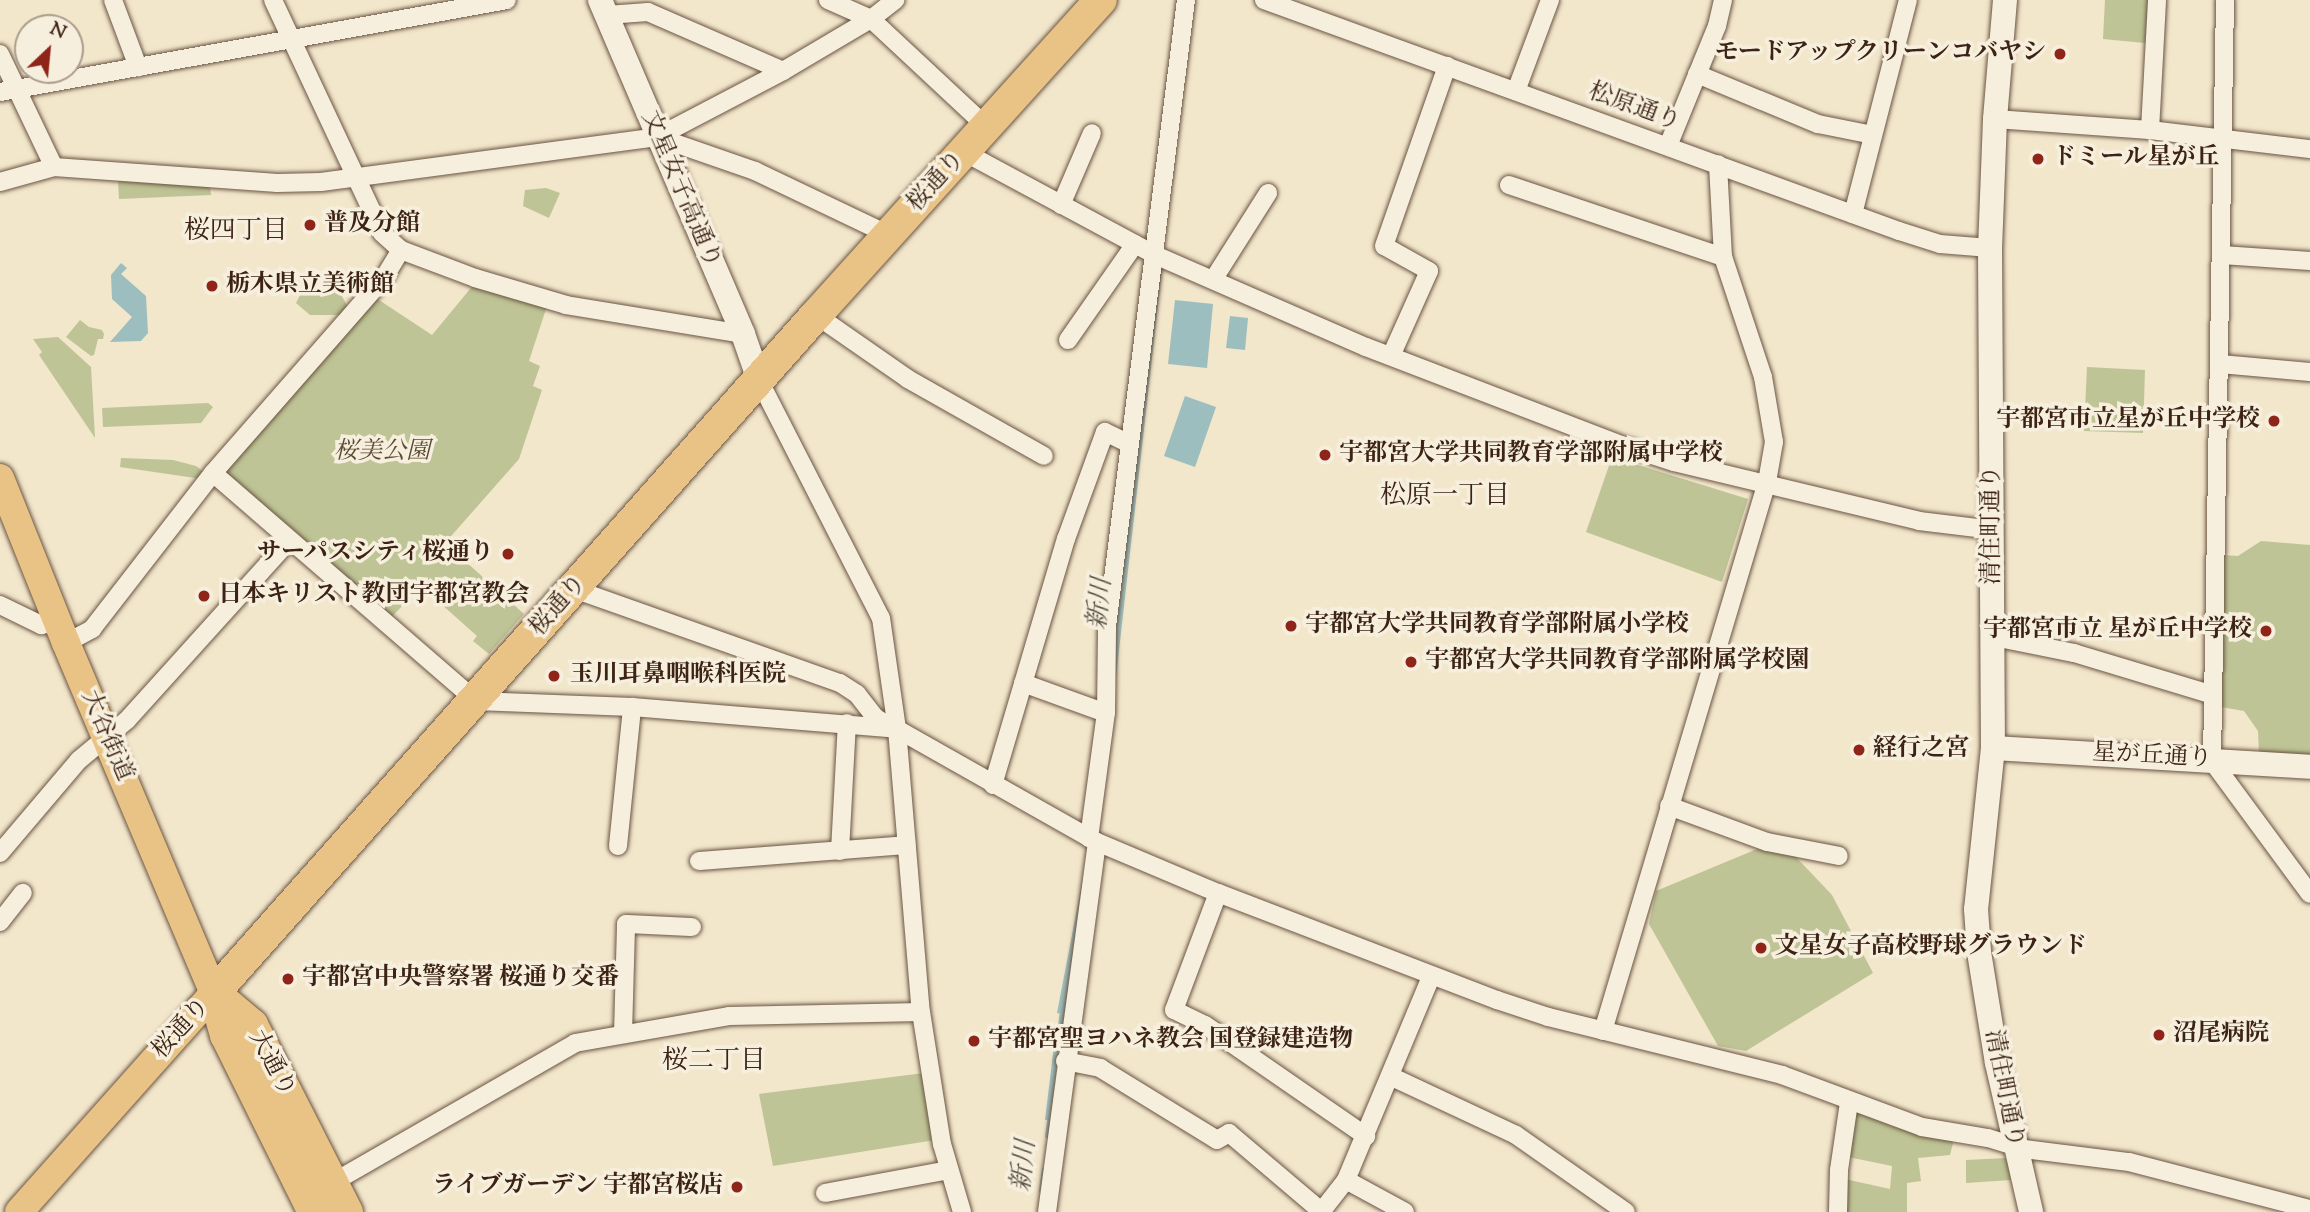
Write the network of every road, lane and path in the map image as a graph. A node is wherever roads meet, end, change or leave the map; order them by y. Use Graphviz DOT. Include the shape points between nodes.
graph roads {
  1 [pos="113,0"];
  2 [pos="273,0"];
  3 [pos="507,0"];
  4 [pos="828,0"];
  5 [pos="895,0"];
  6 [pos="1101,0"];
  7 [pos="1186,0"];
  8 [pos="1264,0"];
  9 [pos="1550,0"];
  10 [pos="1723,0"];
  11 [pos="1908,0"];
  12 [pos="2005,0"];
  13 [pos="2157,0"];
  14 [pos="2225,0"];
  15 [pos="425,7"];
  16 [pos="603,7"];
  17 [pos="872,19"];
  18 [pos="290,41"];
  19 [pos="0,54"];
  20 [pos="1447,66"];
  21 [pos="138,67"];
  22 [pos="783,71"];
  23 [pos="1697,74"];
  24 [pos="9,90"];
  25 [pos="1516,91"];
  26 [pos="1995,119"];
  27 [pos="987,127"];
  28 [pos="2150,130"];
  29 [pos="1092,133"];
  30 [pos="1873,135"];
  31 [pos="657,137"];
  32 [pos="2224,140"];
  33 [pos="1668,146"];
  34 [pos="2310,149"];
  35 [pos="964,152"];
  36 [pos="1718,164"];
  37 [pos="54,167"];
  38 [pos="355,177"];
  39 [pos="0,182"];
  40 [pos="1509,185"];
  41 [pos="1268,193"];
  42 [pos="1061,205"];
  43 [pos="1853,214"];
  44 [pos="889,235"];
  45 [pos="1135,244"];
  46 [pos="1990,248"];
  47 [pos="401,250"];
  48 [pos="1154,255"];
  49 [pos="2222,255"];
  50 [pos="1723,257"];
  51 [pos="2310,261"];
  52 [pos="1213,280"];
  53 [pos="816,315"];
  54 [pos="743,334"];
  55 [pos="1068,340"];
  56 [pos="1391,356"];
  57 [pos="2220,364"];
  58 [pos="2310,372"];
  59 [pos="759,380"];
  60 [pos="1128,443"];
  61 [pos="1044,456"];
  62 [pos="213,473"];
  63 [pos="0,478"];
  64 [pos="1767,482"];
  65 [pos="1993,530"];
  66 [pos="289,541"];
  67 [pos="574,589"];
  68 [pos="0,605"];
  69 [pos="62,633"];
  70 [pos="1994,637"];
  71 [pos="1023,683"];
  72 [pos="2213,695"];
  73 [pos="476,701"];
  74 [pos="632,707"];
  75 [pos="1106,713"];
  76 [pos="847,723"];
  77 [pos="897,729"];
  78 [pos="106,735"];
  79 [pos="1993,748"];
  80 [pos="2212,761"];
  81 [pos="2310,767"];
  82 [pos="993,785"];
  83 [pos="1669,806"];
  84 [pos="1092,839"];
  85 [pos="906,845"];
  86 [pos="618,846"];
  87 [pos="841,851"];
  88 [pos="0,853"];
  89 [pos="1839,856"];
  90 [pos="699,861"];
  91 [pos="23,893"];
  92 [pos="1218,893"];
  93 [pos="2310,894"];
  94 [pos="0,922"];
  95 [pos="692,927"];
  96 [pos="1431,977"];
  97 [pos="215,993"];
  98 [pos="921,1012"];
  99 [pos="1603,1031"];
  100 [pos="623,1034"];
  101 [pos="1065,1061"];
  102 [pos="1391,1076"];
  103 [pos="1849,1101"];
  104 [pos="1366,1136"];
  105 [pos="2014,1147"];
  106 [pos="949,1170"];
  107 [pos="1346,1180"];
  108 [pos="332,1182"];
  109 [pos="825,1193"];
  110 [pos="2310,1209"];
  111 [pos="19,1212"];
  112 [pos="314,1212"];
  113 [pos="347,1212"];
  114 [pos="962,1212"];
  115 [pos="1046,1212"];
  116 [pos="1322,1212"];
  117 [pos="1405,1212"];
  118 [pos="1626,1212"];
  119 [pos="1838,1212"];
  120 [pos="2031,1212"];
  1 -- 21 [label="street"];
  2 -- 18 [label="street"];
  3 -- 15 [label="street"];
  4 -- 17 [label="street"];
  5 -- 17 [label="street"];
  6 -- 27 [label="highway, 桜通り"];
  7 -- 48 [label="street"];
  8 -- 20 [label="street, 松原通り"];
  9 -- 25 [label="street"];
  10 -- 23 [label="street"];
  11 -- 30 [label="street"];
  12 -- 26 [label="street, 清住町通り"];
  13 -- 28 [label="street"];
  14 -- 32 [label="street"];
  15 -- 18 [label="street"];
  16 -- 22 [label="street" via="648,12"];
  16 -- 31 [label="street, 文星女子高通り"];
  17 -- 22 [label="street"];
  17 -- 27 [label="street"];
  18 -- 21 [label="street"];
  18 -- 38 [label="street"];
  19 -- 24 [label="street"];
  20 -- 25 [label="street, 松原通り"];
  20 -- 56 [label="street" via="1384,247 1429,271"];
  21 -- 24 [label="street"];
  22 -- 31 [label="street"];
  23 -- 30 [label="street" via="1818,124"];
  23 -- 33 [label="street"];
  24 -- 37 [label="street"];
  25 -- 33 [label="street, 松原通り"];
  26 -- 28 [label="street"];
  26 -- 46 [label="street, 清住町通り"];
  27 -- 35 [label="highway, 桜通り"];
  28 -- 32 [label="street"];
  29 -- 42 [label="street"];
  30 -- 43 [label="street"];
  31 -- 38 [label="street"];
  31 -- 44 [label="street" via="754,170"];
  31 -- 54 [label="street, 文星女子高通り"];
  32 -- 34 [label="street"];
  32 -- 49 [label="street"];
  33 -- 36 [label="street, 松原通り"];
  35 -- 42 [label="street"];
  35 -- 44 [label="highway, 桜通り"];
  36 -- 43 [label="street, 松原通り"];
  36 -- 50 [label="street"];
  37 -- 38 [label="street" via="277,183"];
  37 -- 39 [label="street"];
  38 -- 47 [label="street" via="382,233"];
  40 -- 50 [label="street"];
  41 -- 52 [label="street"];
  42 -- 45 [label="street"];
  43 -- 46 [label="street, 松原通り" via="1940,244"];
  44 -- 53 [label="highway, 桜通り"];
  45 -- 48 [label="street"];
  45 -- 55 [label="street"];
  46 -- 65 [label="street, 清住町通り"];
  47 -- 54 [label="street" via="475,278 566,304"];
  47 -- 62 [label="street" via="384,278"];
  48 -- 52 [label="street"];
  48 -- 60 [label="street"];
  49 -- 51 [label="street"];
  49 -- 57 [label="street"];
  50 -- 64 [label="street" via="1763,377 1774,442"];
  52 -- 56 [label="street"];
  53 -- 59 [label="highway, 桜通り"];
  53 -- 61 [label="street" via="908,379"];
  54 -- 59 [label="street, 文星女子高通り"];
  56 -- 64 [label="street" via="1621,445"];
  57 -- 58 [label="street"];
  57 -- 72 [label="street"];
  59 -- 67 [label="highway, 桜通り"];
  59 -- 77 [label="street" via="881,618"];
  60 -- 71 [label="street" via="1105,432 1066,539"];
  60 -- 75 [label="street" via="1107,626"];
  62 -- 66 [label="street"];
  62 -- 69 [label="street" via="92,629"];
  63 -- 69 [label="main road, 大谷街道"];
  64 -- 65 [label="street" via="1919,522"];
  64 -- 83 [label="street"];
  65 -- 70 [label="street, 清住町通り"];
  66 -- 73 [label="street"];
  66 -- 78 [label="street" via="127,720"];
  67 -- 73 [label="highway, 桜通り"];
  67 -- 77 [label="street" via="840,683 857,694 876,718"];
  68 -- 69 [label="street"];
  69 -- 78 [label="main road, 大谷街道"];
  70 -- 72 [label="street" via="2074,653"];
  70 -- 79 [label="street, 清住町通り"];
  71 -- 75 [label="street"];
  71 -- 82 [label="street"];
  72 -- 80 [label="street"];
  73 -- 74 [label="street"];
  73 -- 97 [label="highway, 桜通り"];
  74 -- 76 [label="street"];
  74 -- 86 [label="street"];
  75 -- 84 [label="street"];
  76 -- 77 [label="street"];
  76 -- 87 [label="street"];
  77 -- 82 [label="street"];
  77 -- 85 [label="street"];
  78 -- 88 [label="street"];
  78 -- 97 [label="main road, 大谷街道"];
  79 -- 80 [label="street, 星が丘通り"];
  79 -- 105 [label="street, 清住町通り" via="1977,890 1977,930"];
  80 -- 81 [label="street, 星が丘通り"];
  80 -- 93 [label="street"];
  82 -- 84 [label="street"];
  83 -- 89 [label="street" via="1767,842"];
  83 -- 99 [label="street"];
  84 -- 92 [label="street"];
  84 -- 101 [label="street"];
  85 -- 87 [label="street"];
  85 -- 98 [label="street"];
  87 -- 90 [label="street"];
  91 -- 94 [label="street"];
  92 -- 96 [label="street"];
  92 -- 104 [label="street" via="1174,1010 1206,1025"];
  95 -- 100 [label="street" via="626,923"];
  96 -- 99 [label="street"];
  96 -- 102 [label="street"];
  97 -- 108 [label="highway, 大通り" via="252,1024"];
  97 -- 111 [label="main road, 桜通り"];
  97 -- 112 [label="highway, 大通り" via="226,1035"];
  98 -- 100 [label="street" via="729,1016"];
  98 -- 106 [label="street"];
  99 -- 103 [label="street" via="1751,1066"];
  100 -- 108 [label="street" via="575,1043 538,1061"];
  101 -- 115 [label="street"];
  101 -- 116 [label="street" via="1100,1068 1217,1140 1230,1133"];
  102 -- 104 [label="street"];
  102 -- 118 [label="street" via="1516,1135"];
  103 -- 105 [label="street" via="1922,1127"];
  103 -- 119 [label="street"];
  104 -- 107 [label="street"];
  105 -- 110 [label="street" via="2129,1162"];
  105 -- 120 [label="street, 清住町通り"];
  106 -- 109 [label="street"];
  106 -- 114 [label="street"];
  107 -- 116 [label="street"];
  107 -- 117 [label="street"];
  108 -- 113 [label="highway, 大通り"];
}
